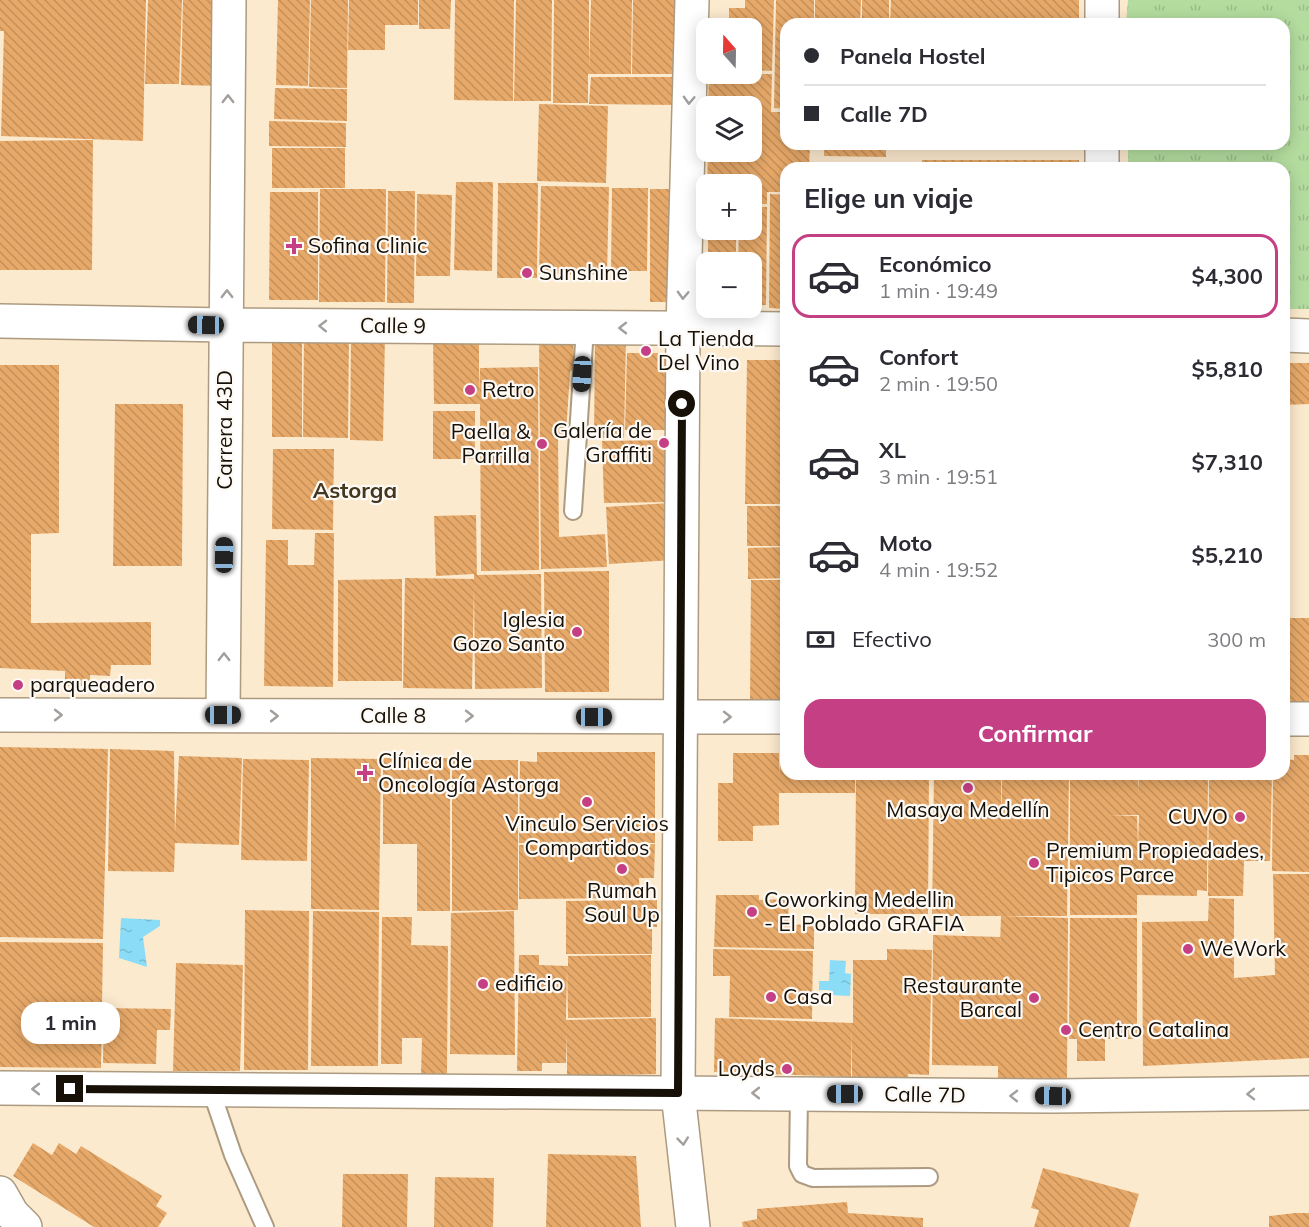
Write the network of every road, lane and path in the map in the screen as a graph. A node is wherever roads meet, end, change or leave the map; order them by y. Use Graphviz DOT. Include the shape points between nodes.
graph roads {
  1 [pos="229,0"];
  2 [pos="692,0"];
  3 [pos="1102,0"];
  4 [pos="1102,18"];
  5 [pos="0,321"];
  6 [pos="226,326"];
  7 [pos="585,328"];
  8 [pos="682,329"];
  9 [pos="780,329"];
  10 [pos="1290,335"];
  11 [pos="1309,336"];
  12 [pos="573,511"];
  13 [pos="0,715"];
  14 [pos="223,715"];
  15 [pos="680,717"];
  16 [pos="780,717"];
  17 [pos="1290,719"];
  18 [pos="1309,719"];
  19 [pos="0,1088"];
  20 [pos="211,1090"];
  21 [pos="678,1093"];
  22 [pos="1309,1093"];
  23 [pos="799,1094"];
  24 [pos="929,1177"];
  25 [pos="0,1193"];
  26 [pos="25,1227"];
  27 [pos="265,1227"];
  28 [pos="693,1227"];
  6 -- 1 [label="street, Carrera 43D, one-way"];
  2 -- 8 [label="street, one-way"];
  3 -- 4 [label="street"];
  5 -- 6 [label="street, Calle 9"];
  7 -- 6 [label="street, Calle 9, one-way"];
  14 -- 6 [label="street, Carrera 43D, one-way"];
  8 -- 7 [label="street, Calle 9, one-way"];
  7 -- 12 [label="lane"];
  8 -- 9 [label="street, Calle 9"];
  8 -- 15 [label="street"];
  10 -- 11 [label="street"];
  13 -- 14 [label="street, Calle 8, one-way"];
  14 -- 15 [label="street, Calle 8, one-way"];
  15 -- 16 [label="street, Calle 8, one-way"];
  15 -- 21 [label="street"];
  17 -- 18 [label="street"];
  20 -- 19 [label="street, Calle 7D, one-way"];
  20 -- 21 [label="street, Calle 7D"];
  20 -- 27 [label="lane" via="233,1155"];
  23 -- 21 [label="street, Calle 7D, one-way"];
  21 -- 28 [label="street, one-way"];
  22 -- 23 [label="street, Calle 7D, one-way"];
  23 -- 24 [label="lane" via="798,1166 802,1174 813,1178"];
  25 -- 26 [label="street"];
}
